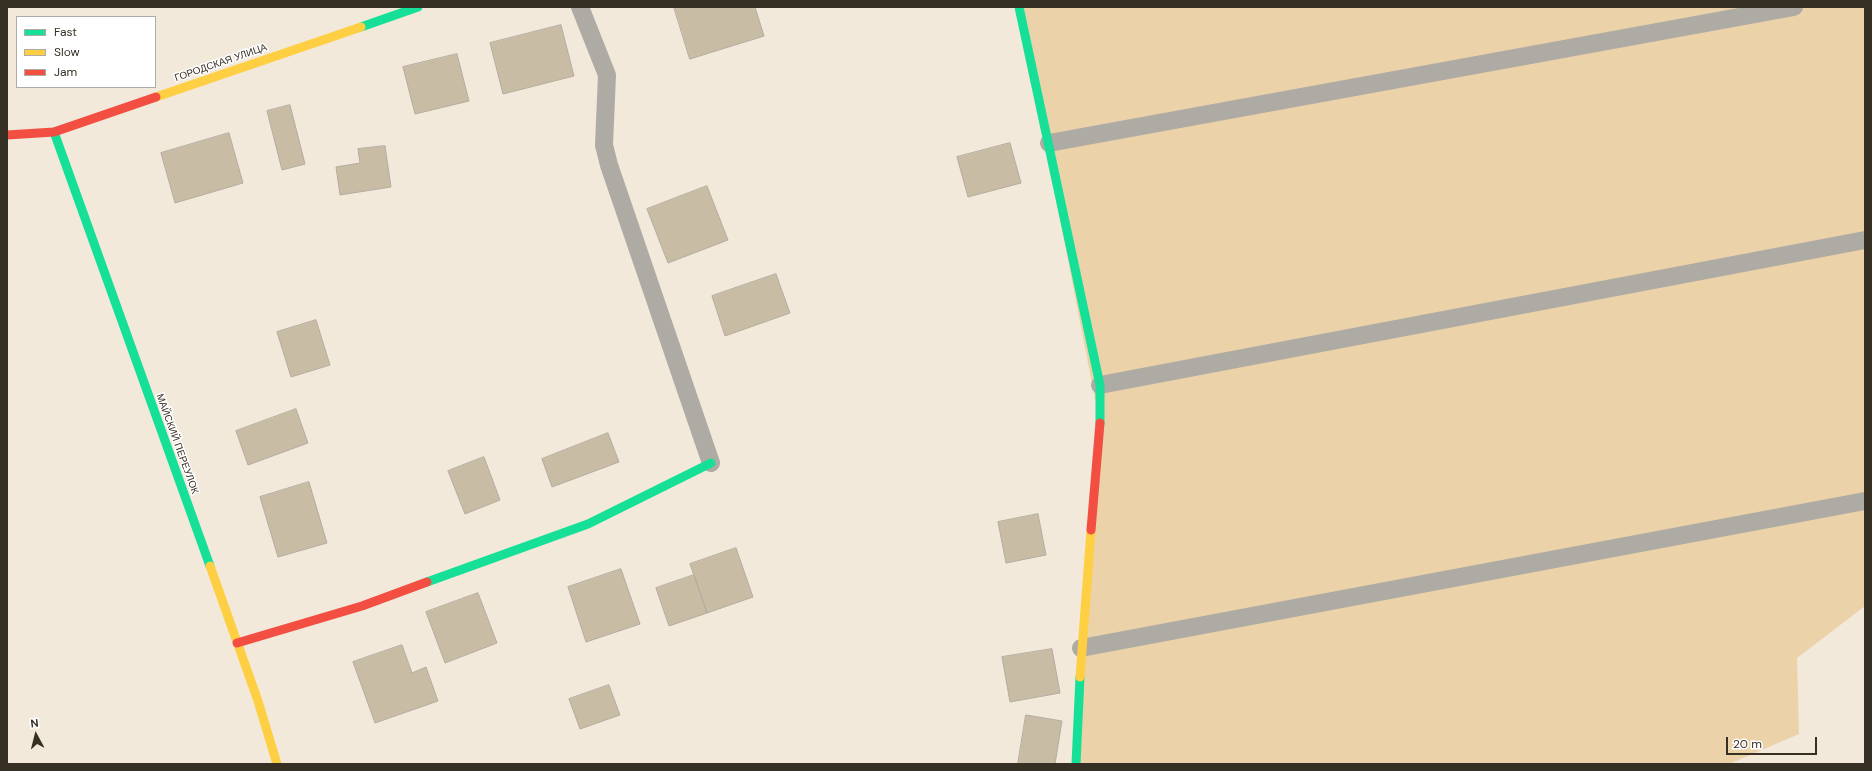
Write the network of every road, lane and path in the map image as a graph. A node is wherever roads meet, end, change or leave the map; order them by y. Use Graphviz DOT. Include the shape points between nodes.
graph roads {
  1 [pos="418,7"];
  2 [pos="580,7"];
  3 [pos="1019,7"];
  4 [pos="1794,7"];
  5 [pos="54,132"];
  6 [pos="7,135"];
  7 [pos="1049,143"];
  8 [pos="1865,240"];
  9 [pos="1100,385"];
  10 [pos="711,463"];
  11 [pos="1865,501"];
  12 [pos="237,643"];
  13 [pos="1080,648"];
  14 [pos="277,764"];
  15 [pos="1076,764"];
  1 -- 5 [label="street, ГОРОДСКАЯ УЛИЦА"];
  2 -- 10 [label="lane" via="607,75 604,145 609,165"];
  3 -- 7 [label="street"];
  4 -- 7 [label="lane"];
  5 -- 6 [label="street, ГОРОДСКАЯ УЛИЦА"];
  5 -- 12 [label="street, МАЙСКИЙ ПЕРЕУЛОК"];
  7 -- 9 [label="street"];
  8 -- 9 [label="lane"];
  9 -- 13 [label="street" via="1099,433"];
  10 -- 12 [label="street" via="588,524 362,606"];
  11 -- 13 [label="lane"];
  12 -- 14 [label="street, МАЙСКИЙ ПЕРЕУЛОК"];
  13 -- 15 [label="street"];
}
